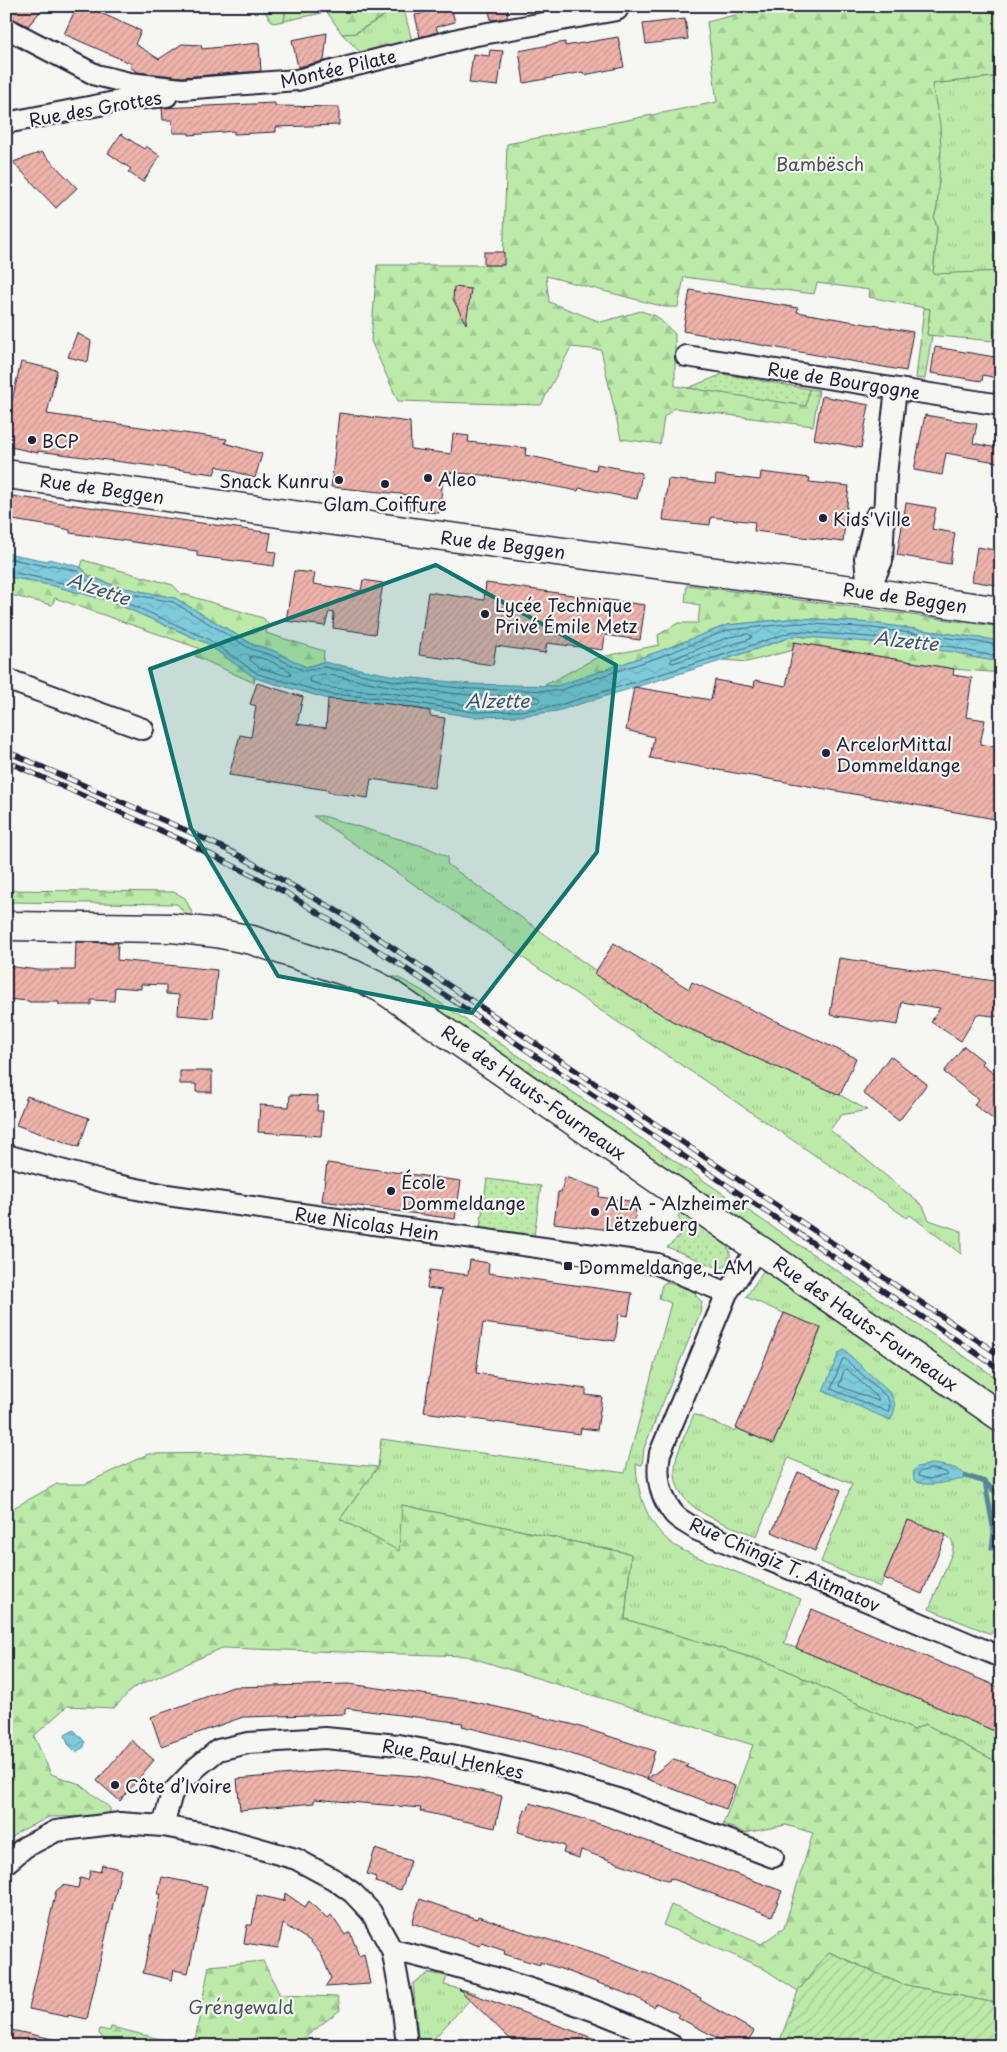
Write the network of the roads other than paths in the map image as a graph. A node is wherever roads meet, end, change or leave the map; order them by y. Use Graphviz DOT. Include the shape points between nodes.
graph roads {
  1 [pos="618,10"];
  2 [pos="6,28"];
  3 [pos="182,89"];
  4 [pos="6,124"];
  5 [pos="686,356"];
  6 [pos="896,388"];
  7 [pos="1001,405"];
  8 [pos="6,474"];
  9 [pos="868,592"];
  10 [pos="1001,611"];
  11 [pos="6,680"];
  12 [pos="143,729"];
  13 [pos="6,926"];
  14 [pos="6,1155"];
  15 [pos="758,1248"];
  16 [pos="726,1293"];
  17 [pos="1001,1417"];
  18 [pos="1001,1657"];
  19 [pos="163,1826"];
  20 [pos="773,1856"];
  21 [pos="6,1863"];
  22 [pos="392,1950"];
  23 [pos="407,2046"];
  24 [pos="673,2046"];
  1 -- 3 [label="street, Montée Pilate" via="471,36 297,80"];
  2 -- 3 [label="street, Montée Pilate" via="96,75 129,83"];
  3 -- 4 [label="street, Rue des Grottes" via="165,97 125,100"];
  5 -- 6 [label="street, Rue de Bourgogne"];
  6 -- 7 [label="street, Rue de Bourgogne"];
  6 -- 9 [label="street" via="886,475 882,561"];
  8 -- 9 [label="street, Rue de Beggen"];
  9 -- 10 [label="street, Rue de Beggen"];
  11 -- 12 [label="street"];
  13 -- 15 [label="street, Rue des Hauts-Fourneaux" via="172,928 216,933 252,940 352,974 417,1010"];
  14 -- 16 [label="street, Rue Nicolas Hein" via="112,1184 167,1195 657,1264"];
  15 -- 16 [label="street, Rue Chingiz T. Aitmatov"];
  15 -- 17 [label="street, Rue des Hauts-Fourneaux"];
  16 -- 18 [label="street, Rue Chingiz T. Aitmatov" via="660,1453 659,1487 674,1514 697,1530"];
  19 -- 20 [label="street, Rue Paul Henkes" via="172,1793 218,1750 248,1743 326,1738 444,1753 537,1775 615,1798"];
  19 -- 21 [label="street" via="120,1823 56,1831 25,1847"];
  19 -- 22 [label="street" via="260,1847 296,1859 335,1880 371,1912"];
  22 -- 23 [label="street"];
  22 -- 24 [label="street" via="444,1962 587,2007"];
}
